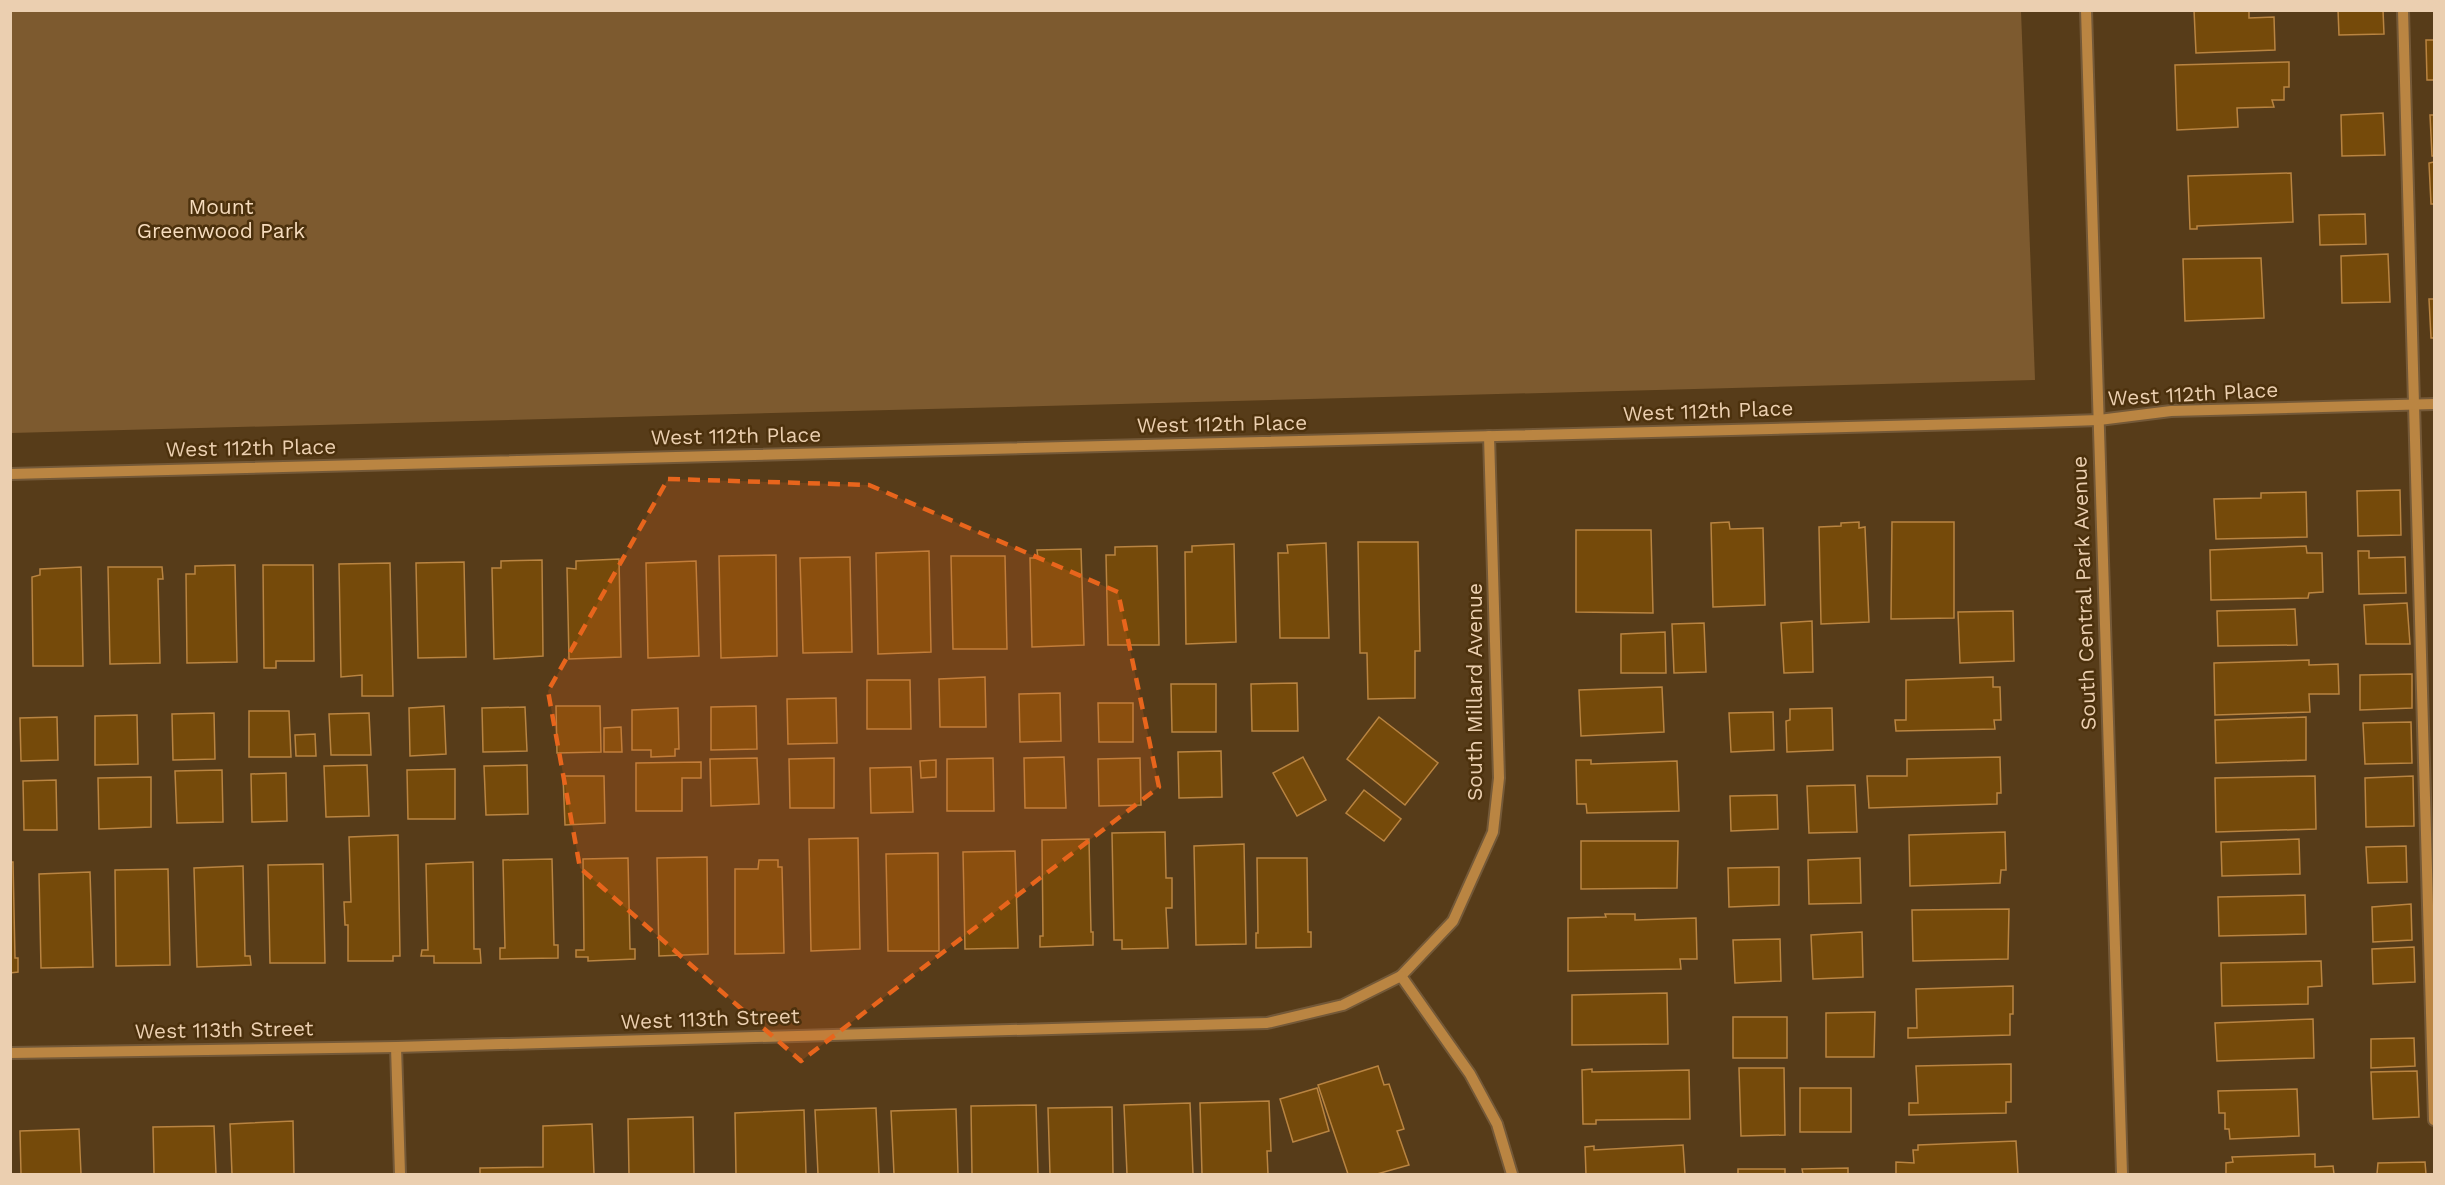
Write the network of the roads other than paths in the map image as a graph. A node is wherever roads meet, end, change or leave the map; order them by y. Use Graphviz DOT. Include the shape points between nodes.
graph roads {
  1 [pos="2086,10"];
  2 [pos="2403,10"];
  3 [pos="2434,404"];
  4 [pos="2414,405"];
  5 [pos="2099,420"];
  6 [pos="1490,436"];
  7 [pos="10,474"];
  8 [pos="1401,976"];
  9 [pos="396,1047"];
  10 [pos="10,1053"];
  11 [pos="2434,1120"];
  12 [pos="400,1174"];
  13 [pos="1512,1174"];
  14 [pos="2122,1174"];
  1 -- 5 [label="street, South Central Park Avenue"];
  2 -- 4 [label="street"];
  3 -- 4 [label="street, West 112th Place"];
  4 -- 5 [label="street, West 112th Place" via="2171,411"];
  4 -- 11 [label="street"];
  5 -- 6 [label="street, West 112th Place"];
  5 -- 14 [label="street, South Central Park Avenue"];
  6 -- 7 [label="street, West 112th Place"];
  6 -- 8 [label="street, South Millard Avenue" via="1499,778 1493,832 1453,921"];
  8 -- 9 [label="street, West 113th Street" via="1343,1005 1267,1023"];
  8 -- 13 [label="street" via="1470,1074 1497,1124"];
  9 -- 10 [label="street, West 113th Street"];
  9 -- 12 [label="street"];
}
